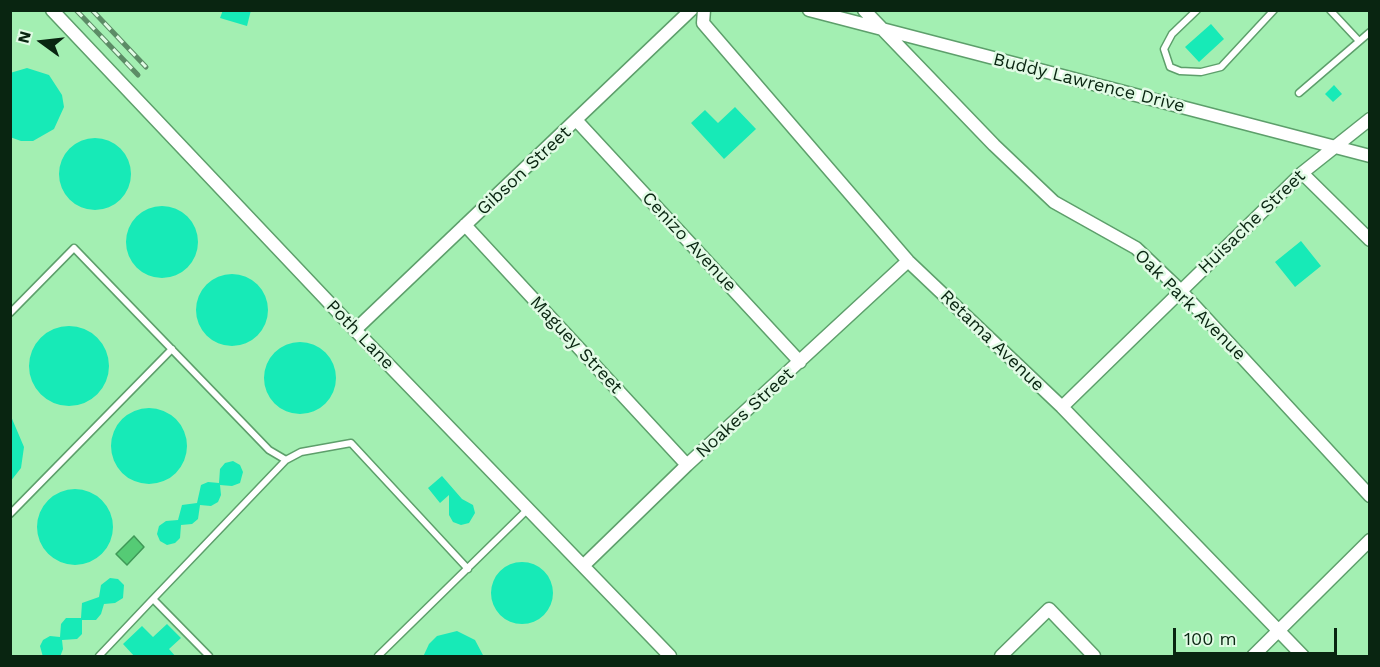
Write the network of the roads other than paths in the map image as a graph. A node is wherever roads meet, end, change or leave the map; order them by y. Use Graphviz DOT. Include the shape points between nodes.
graph roads {
  1 [pos="52,10"];
  2 [pos="691,10"];
  3 [pos="704,10"];
  4 [pos="809,10"];
  5 [pos="864,10"];
  6 [pos="1197,10"];
  7 [pos="1274,10"];
  8 [pos="1330,10"];
  9 [pos="882,30"];
  10 [pos="1370,33"];
  11 [pos="1359,41"];
  12 [pos="1299,93"];
  13 [pos="1370,119"];
  14 [pos="577,121"];
  15 [pos="1337,147"];
  16 [pos="1370,156"];
  17 [pos="1302,173"];
  18 [pos="465,225"];
  19 [pos="1370,240"];
  20 [pos="908,261"];
  21 [pos="1180,290"];
  22 [pos="10,313"];
  23 [pos="355,330"];
  24 [pos="172,349"];
  25 [pos="800,362"];
  26 [pos="1062,407"];
  27 [pos="286,460"];
  28 [pos="687,465"];
  29 [pos="1370,496"];
  30 [pos="528,509"];
  31 [pos="10,514"];
  32 [pos="1370,540"];
  33 [pos="583,566"];
  34 [pos="468,569"];
  35 [pos="153,599"];
  36 [pos="1279,632"];
  37 [pos="99,657"];
  38 [pos="209,657"];
  39 [pos="378,657"];
  40 [pos="670,657"];
  41 [pos="1001,657"];
  42 [pos="1094,657"];
  43 [pos="1253,657"];
  44 [pos="1302,657"];
  1 -- 23 [label="street, Poth Lane"];
  2 -- 14 [label="street, Gibson Street"];
  3 -- 20 [label="street, Retama Avenue" via="703,23"];
  4 -- 9 [label="street, Buddy Lawrence Drive"];
  5 -- 9 [label="street, Oak Park Avenue"];
  6 -- 7 [label="lane" via="1172,34 1164,49 1170,67 1180,71 1201,72 1221,67"];
  8 -- 11 [label="lane"];
  9 -- 15 [label="street, Buddy Lawrence Drive"];
  9 -- 21 [label="street, Oak Park Avenue" via="1054,202 1136,248"];
  10 -- 11 [label="lane"];
  11 -- 12 [label="lane"];
  13 -- 15 [label="street, Huisache Street"];
  14 -- 18 [label="street, Gibson Street"];
  14 -- 25 [label="street, Cenizo Avenue"];
  15 -- 16 [label="street, Buddy Lawrence Drive"];
  15 -- 17 [label="street, Huisache Street"];
  17 -- 19 [label="street"];
  17 -- 21 [label="street, Huisache Street"];
  18 -- 23 [label="street, Gibson Street"];
  18 -- 28 [label="street, Maguey Street"];
  20 -- 25 [label="street, Noakes Street"];
  20 -- 26 [label="street, Retama Avenue"];
  21 -- 26 [label="street, Huisache Street"];
  21 -- 29 [label="street, Oak Park Avenue"];
  22 -- 24 [label="lane" via="74,248"];
  23 -- 30 [label="street, Poth Lane"];
  24 -- 27 [label="lane" via="269,450"];
  24 -- 31 [label="lane"];
  25 -- 28 [label="street, Noakes Street"];
  26 -- 36 [label="street, Retama Avenue"];
  27 -- 34 [label="lane" via="301,452 351,443"];
  27 -- 35 [label="lane"];
  28 -- 33 [label="street, Noakes Street"];
  30 -- 33 [label="street, Poth Lane"];
  30 -- 34 [label="lane"];
  32 -- 36 [label="street"];
  33 -- 40 [label="street, Poth Lane"];
  34 -- 39 [label="lane"];
  35 -- 37 [label="lane"];
  35 -- 38 [label="lane"];
  36 -- 43 [label="street"];
  36 -- 44 [label="street, Retama Avenue"];
  41 -- 42 [label="street" via="1049,609"];
}
